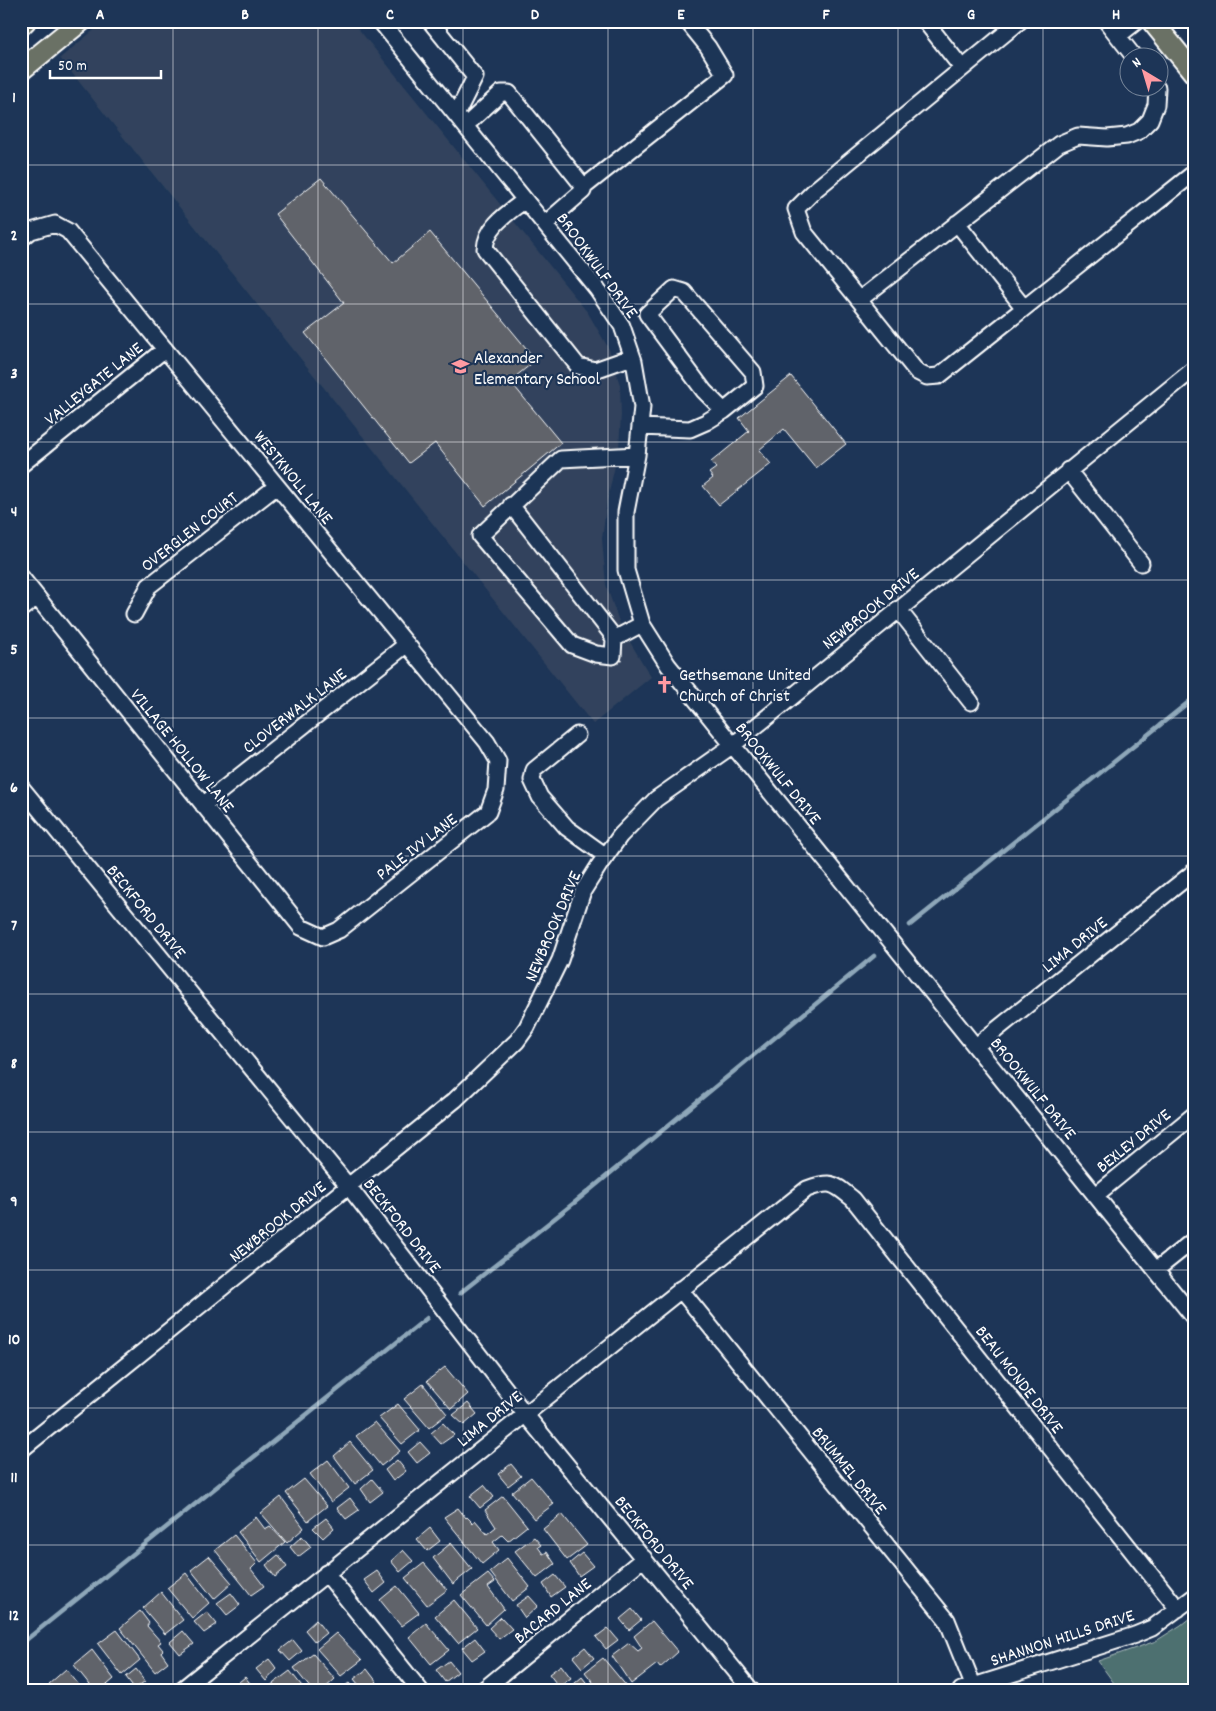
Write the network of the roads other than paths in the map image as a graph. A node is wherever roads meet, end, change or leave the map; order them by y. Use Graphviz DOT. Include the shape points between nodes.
graph roads {
  1 [pos="25,21"];
  2 [pos="82,21"];
  3 [pos="380,21"];
  4 [pos="430,21"];
  5 [pos="687,21"];
  6 [pos="925,21"];
  7 [pos="1020,21"];
  8 [pos="1106,21"];
  9 [pos="1137,21"];
  10 [pos="1152,21"];
  11 [pos="21,24"];
  12 [pos="1118,36"];
  13 [pos="1127,48"];
  14 [pos="962,68"];
  15 [pos="21,70"];
  16 [pos="1195,74"];
  17 [pos="1156,98"];
  18 [pos="461,120"];
  19 [pos="1195,172"];
  20 [pos="584,187"];
  21 [pos="525,200"];
  22 [pos="957,223"];
  23 [pos="544,224"];
  24 [pos="21,239"];
  25 [pos="859,300"];
  26 [pos="1024,308"];
  27 [pos="647,314"];
  28 [pos="622,326"];
  29 [pos="165,350"];
  30 [pos="632,356"];
  31 [pos="1195,368"];
  32 [pos="724,411"];
  33 [pos="640,427"];
  34 [pos="637,456"];
  35 [pos="21,465"];
  36 [pos="1068,470"];
  37 [pos="277,486"];
  38 [pos="511,505"];
  39 [pos="1141,563"];
  40 [pos="21,578"];
  41 [pos="37,597"];
  42 [pos="21,609"];
  43 [pos="898,609"];
  44 [pos="134,614"];
  45 [pos="642,624"];
  46 [pos="614,639"];
  47 [pos="407,644"];
  48 [pos="971,702"];
  49 [pos="576,735"];
  50 [pos="733,745"];
  51 [pos="498,761"];
  52 [pos="21,787"];
  53 [pos="203,805"];
  54 [pos="606,856"];
  55 [pos="1195,871"];
  56 [pos="323,937"];
  57 [pos="976,1046"];
  58 [pos="1195,1114"];
  59 [pos="824,1182"];
  60 [pos="349,1187"];
  61 [pos="1096,1195"];
  62 [pos="1195,1239"];
  63 [pos="1156,1270"];
  64 [pos="680,1289"];
  65 [pos="1195,1319"];
  66 [pos="525,1414"];
  67 [pos="21,1450"];
  68 [pos="644,1558"];
  69 [pos="326,1573"];
  70 [pos="1195,1596"];
  71 [pos="1178,1610"];
  72 [pos="967,1687"];
  73 [pos="181,1690"];
  74 [pos="420,1690"];
  75 [pos="483,1690"];
  76 [pos="751,1690"];
  1 -- 11 [label="main road"];
  2 -- 15 [label="main road"];
  3 -- 18 [label="street, BROOKWULF DRIVE"];
  4 -- 18 [label="street" via="476,77"];
  5 -- 20 [label="street" via="725,75"];
  6 -- 14 [label="street"];
  7 -- 14 [label="street"];
  8 -- 12 [label="street"];
  9 -- 12 [label="street"];
  10 -- 16 [label="main road"];
  12 -- 13 [label="street"];
  14 -- 25 [label="street" via="796,209 804,232"];
  17 -- 22 [label="street" via="1150,120 1138,131 1107,138 1078,136 1059,144"];
  18 -- 20 [label="street" via="501,93 508,93"];
  18 -- 21 [label="street, BROOKWULF DRIVE"];
  19 -- 26 [label="street"];
  20 -- 23 [label="street"];
  21 -- 23 [label="street, BROOKWULF DRIVE"];
  21 -- 30 [label="street" via="490,231 485,249 578,366 595,370"];
  22 -- 25 [label="street"];
  22 -- 26 [label="street"];
  23 -- 28 [label="street, BROOKWULF DRIVE"];
  24 -- 29 [label="street, WESTKNOLL LANE" via="31,231 55,224 68,232"];
  25 -- 26 [label="street" via="917,372 928,377 938,376"];
  27 -- 28 [label="street"];
  27 -- 32 [label="street" via="704,391"];
  27 -- 32 [label="street" via="674,289 684,292 753,372 755,386"];
  28 -- 30 [label="street, BROOKWULF DRIVE"];
  29 -- 35 [label="street, VALLEYGATE LANE"];
  29 -- 37 [label="street, WESTKNOLL LANE"];
  30 -- 33 [label="street, BROOKWULF DRIVE" via="642,407"];
  31 -- 36 [label="street, NEWBROOK DRIVE"];
  32 -- 33 [label="street" via="690,429"];
  33 -- 34 [label="street, BROOKWULF DRIVE"];
  34 -- 38 [label="street" via="561,459"];
  34 -- 45 [label="street, BROOKWULF DRIVE" via="626,512 626,570"];
  36 -- 39 [label="street"];
  36 -- 43 [label="street, NEWBROOK DRIVE"];
  37 -- 44 [label="street, OVERGLEN COURT" via="149,586"];
  37 -- 47 [label="street, WESTKNOLL LANE"];
  38 -- 46 [label="street"];
  38 -- 46 [label="street" via="480,536 572,645 613,656"];
  40 -- 41 [label="street, VILLAGE HOLLOW LANE"];
  41 -- 42 [label="street"];
  41 -- 53 [label="street, VILLAGE HOLLOW LANE"];
  43 -- 48 [label="street"];
  43 -- 50 [label="street, NEWBROOK DRIVE"];
  45 -- 46 [label="street"];
  45 -- 50 [label="street, BROOKWULF DRIVE" via="668,665"];
  47 -- 51 [label="street, WESTKNOLL LANE" via="487,742"];
  47 -- 53 [label="street, CLOVERWALK LANE"];
  49 -- 54 [label="street" via="534,770 532,780 540,797 567,828"];
  50 -- 54 [label="street, NEWBROOK DRIVE" via="656,799"];
  50 -- 57 [label="street, BROOKWULF DRIVE"];
  51 -- 56 [label="street, PALE IVY LANE" via="496,790 488,812 339,930"];
  52 -- 60 [label="street, BECKFORD DRIVE"];
  53 -- 56 [label="street, VILLAGE HOLLOW LANE" via="301,927"];
  54 -- 60 [label="street, NEWBROOK DRIVE" via="583,891 560,960 517,1041 455,1100"];
  55 -- 57 [label="street, LIMA DRIVE"];
  57 -- 61 [label="street, BROOKWULF DRIVE"];
  58 -- 61 [label="street, BEXLEY DRIVE"];
  59 -- 64 [label="street, LIMA DRIVE" via="807,1189"];
  59 -- 71 [label="street, BEAU MONDE DRIVE" via="838,1187 854,1199"];
  60 -- 66 [label="street, BECKFORD DRIVE"];
  60 -- 67 [label="street, NEWBROOK DRIVE"];
  61 -- 63 [label="street, BROOKWULF DRIVE"];
  62 -- 63 [label="street"];
  63 -- 65 [label="street, BROOKWULF DRIVE"];
  64 -- 66 [label="street, LIMA DRIVE"];
  64 -- 72 [label="street, BRUMMEL DRIVE" via="947,1620"];
  66 -- 68 [label="street, BECKFORD DRIVE"];
  66 -- 69 [label="street, LIMA DRIVE"];
  68 -- 75 [label="street, BACARD LANE"];
  68 -- 76 [label="street, BECKFORD DRIVE"];
  69 -- 73 [label="street, LIMA DRIVE"];
  69 -- 74 [label="street"];
  70 -- 71 [label="street, SHANNON HILLS DRIVE"];
  71 -- 72 [label="street, SHANNON HILLS DRIVE" via="1135,1635"];
}
